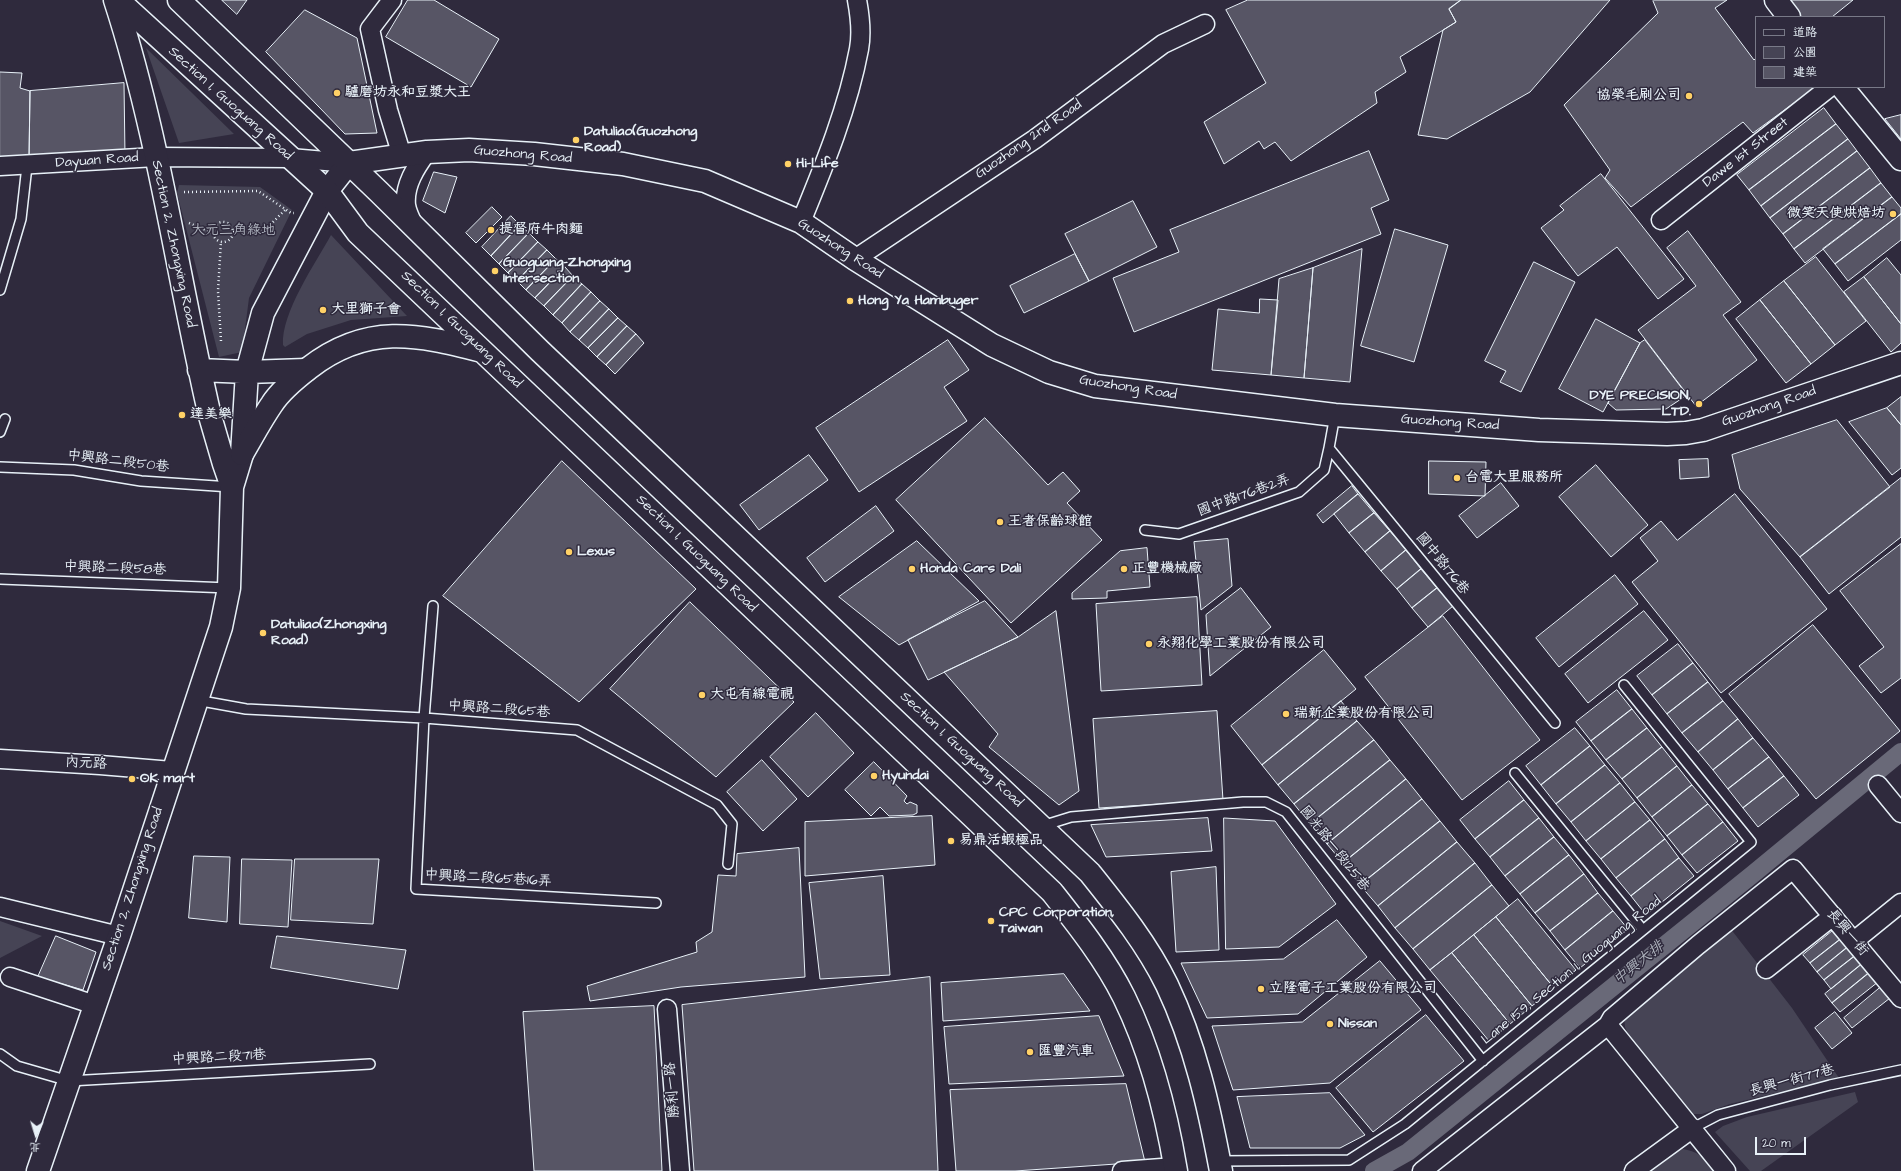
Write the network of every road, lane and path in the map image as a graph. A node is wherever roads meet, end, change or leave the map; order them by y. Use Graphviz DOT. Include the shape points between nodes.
graph roads {
  1 [pos="117,0"];
  2 [pos="179,0"];
  3 [pos="392,0"];
  4 [pos="857,0"];
  5 [pos="1776,0"];
  6 [pos="1788,16"];
  7 [pos="1205,24"];
  8 [pos="1829,88"];
  9 [pos="1843,88"];
  10 [pos="427,152"];
  11 [pos="402,156"];
  12 [pos="156,157"];
  13 [pos="290,158"];
  14 [pos="1901,159"];
  15 [pos="349,163"];
  16 [pos="0,166"];
  17 [pos="27,166"];
  18 [pos="180,192"];
  19 [pos="327,192"];
  20 [pos="286,210"];
  21 [pos="297,212"];
  22 [pos="1662,220"];
  23 [pos="801,222"];
  24 [pos="414,226"];
  25 [pos="233,232"];
  26 [pos="221,241"];
  27 [pos="855,259"];
  28 [pos="0,290"];
  29 [pos="221,341"];
  30 [pos="483,351"];
  31 [pos="1901,363"];
  32 [pos="200,370"];
  33 [pos="306,370"];
  34 [pos="247,372"];
  35 [pos="1335,415"];
  36 [pos="5,419"];
  37 [pos="0,432"];
  38 [pos="1329,448"];
  39 [pos="242,454"];
  40 [pos="0,467"];
  41 [pos="232,487"];
  42 [pos="1145,530"];
  43 [pos="0,579"];
  44 [pos="228,588"];
  45 [pos="433,606"];
  46 [pos="1624,685"];
  47 [pos="196,700"];
  48 [pos="424,718"];
  49 [pos="1555,723"];
  50 [pos="0,759"];
  51 [pos="172,771"];
  52 [pos="1515,773"];
  53 [pos="1878,785"];
  54 [pos="1901,812"];
  55 [pos="1042,826"];
  56 [pos="728,864"];
  57 [pos="656,902"];
  58 [pos="1901,903"];
  59 [pos="0,907"];
  60 [pos="1833,916"];
  61 [pos="1644,930"];
  62 [pos="119,936"];
  63 [pos="1854,941"];
  64 [pos="1766,969"];
  65 [pos="10,977"];
  66 [pos="1901,998"];
  67 [pos="95,1005"];
  68 [pos="667,1009"];
  69 [pos="1608,1025"];
  70 [pos="0,1054"];
  71 [pos="1483,1061"];
  72 [pos="370,1064"];
  73 [pos="1901,1070"];
  74 [pos="69,1081"];
  75 [pos="1692,1128"];
  76 [pos="1220,1166"];
  77 [pos="1175,1169"];
  78 [pos="38,1171"];
  79 [pos="680,1171"];
  80 [pos="1122,1171"];
  81 [pos="1422,1171"];
  82 [pos="1634,1171"];
  83 [pos="1726,1171"];
  1 -- 12 [label="main road, Section 2, Zhongxing Road"];
  1 -- 13 [label="main road, Section 1, Guoguang Road"];
  2 -- 15 [label="main road, Section 1, Guoguang Road"];
  3 -- 11 [label="street" via="370,29 388,110"];
  4 -- 23 [label="street" via="860,19 859,48 820,177"];
  5 -- 6 [label="main road"];
  7 -- 27 [label="street, Guozhong 2nd Road" via="1164,44 1035,139"];
  8 -- 22 [label="street, Dawe 1st Street"];
  9 -- 14 [label="main road"];
  10 -- 11 [label="main road, Guozhong Road"];
  10 -- 23 [label="main road, Guozhong Road" via="469,150 623,164 705,181"];
  10 -- 24 [label="street" via="415,168 408,189 406,205"];
  11 -- 15 [label="main road, Guozhong Road"];
  12 -- 13 [label="street, Dayuan Road"];
  12 -- 17 [label="street, Dayuan Road"];
  12 -- 32 [label="main road, Section 2, Zhongxing Road"];
  13 -- 15 [label="street, Dayuan Road"];
  13 -- 19 [label="main road, Section 1, Guoguang Road"];
  15 -- 19 [label="main road, Section 2, Zhongxing Road"];
  15 -- 24 [label="main road, Section 1, Guoguang Road"];
  16 -- 17 [label="street, Dayuan Road"];
  17 -- 28 [label="lane" via="21,219"];
  18 -- 20 [label="path" via="258,191"];
  19 -- 30 [label="main road, Section 1, Guoguang Road" via="358,232"];
  19 -- 34 [label="main road, Section 2, Zhongxing Road" via="263,314"];
  20 -- 21 [label="path" via="291,213"];
  20 -- 25 [label="path" via="263,232"];
  23 -- 27 [label="main road, Guozhong Road"];
  24 -- 55 [label="main road, Section 1, Guoguang Road" via="540,351"];
  25 -- 26 [label="path" via="230,239"];
  25 -- 26 [label="path" via="229,223 215,224 214,236"];
  26 -- 29 [label="path" via="218,292"];
  27 -- 35 [label="main road, Guozhong Road" via="992,345 1049,372 1095,386"];
  30 -- 33 [label="main road" via="450,342 400,336 376,337 353,342 326,355"];
  30 -- 77 [label="main road, Section 1, Guoguang Road" via="1052,892 1104,963 1134,1020 1155,1078"];
  31 -- 35 [label="main road, Guozhong Road" via="1703,430 1686,433 1539,430"];
  32 -- 34 [label="main road"];
  32 -- 41 [label="main road, Section 2, Zhongxing Road"];
  33 -- 34 [label="main road"];
  33 -- 39 [label="main road" via="297,376 273,403"];
  34 -- 39 [label="main road, Section 2, Zhongxing Road"];
  35 -- 38 [label="lane"];
  36 -- 37 [label="lane"];
  38 -- 42 [label="lane, 國中路176巷2弄" via="1324,470 1299,492 1179,534"];
  38 -- 49 [label="lane, 國中路176巷"];
  39 -- 41 [label="main road, Section 2, Zhongxing Road"];
  40 -- 41 [label="lane, 中興路二段50巷" via="74,470 141,481"];
  41 -- 44 [label="main road, Section 2, Zhongxing Road"];
  43 -- 44 [label="lane, 中興路二段58巷"];
  44 -- 47 [label="main road, Section 2, Zhongxing Road" via="221,627"];
  45 -- 48 [label="lane"];
  46 -- 61 [label="lane, Lane 159, Section 1, Guoguang Road" via="1751,842"];
  47 -- 48 [label="lane, 中興路二段65巷" via="246,709"];
  47 -- 51 [label="main road, Section 2, Zhongxing Road"];
  48 -- 56 [label="lane, 中興路二段65巷" via="577,730 717,805 732,824"];
  48 -- 57 [label="lane, 中興路二段65巷16弄" via="416,889"];
  50 -- 51 [label="street, 內元路"];
  51 -- 62 [label="main road, Section 2, Zhongxing Road"];
  52 -- 61 [label="lane"];
  53 -- 54 [label="street"];
  55 -- 71 [label="lane, 國光路一段125巷" via="1071,816 1243,802 1266,802 1286,812"];
  55 -- 76 [label="main road, Section 1, Guoguang Road" via="1090,873 1123,914 1166,984 1198,1066"];
  58 -- 63 [label="street"];
  59 -- 62 [label="street"];
  60 -- 63 [label="street, 長興一街"];
  60 -- 64 [label="street"];
  60 -- 69 [label="street, 長興一街" via="1793,869 1698,945 1612,1018"];
  61 -- 71 [label="lane, Lane 159, Section 1, Guoguang Road"];
  62 -- 67 [label="main road, Section 2, Zhongxing Road"];
  63 -- 66 [label="street, 長興一街"];
  65 -- 67 [label="street"];
  67 -- 74 [label="main road, Section 2, Zhongxing Road"];
  68 -- 79 [label="street, 勝利一路"];
  69 -- 75 [label="street"];
  69 -- 81 [label="street"];
  70 -- 74 [label="lane, 中興路二段71巷" via="18,1066"];
  71 -- 76 [label="lane, Lane 159, Section 1, Guoguang Road" via="1405,1124 1349,1160"];
  72 -- 74 [label="lane, 中興路二段71巷"];
  73 -- 75 [label="lane, 長興一街77巷" via="1830,1085 1726,1113"];
  74 -- 78 [label="main road, Section 2, Zhongxing Road"];
  75 -- 82 [label="street"];
  75 -- 83 [label="street"];
  77 -- 80 [label="street"];
}
